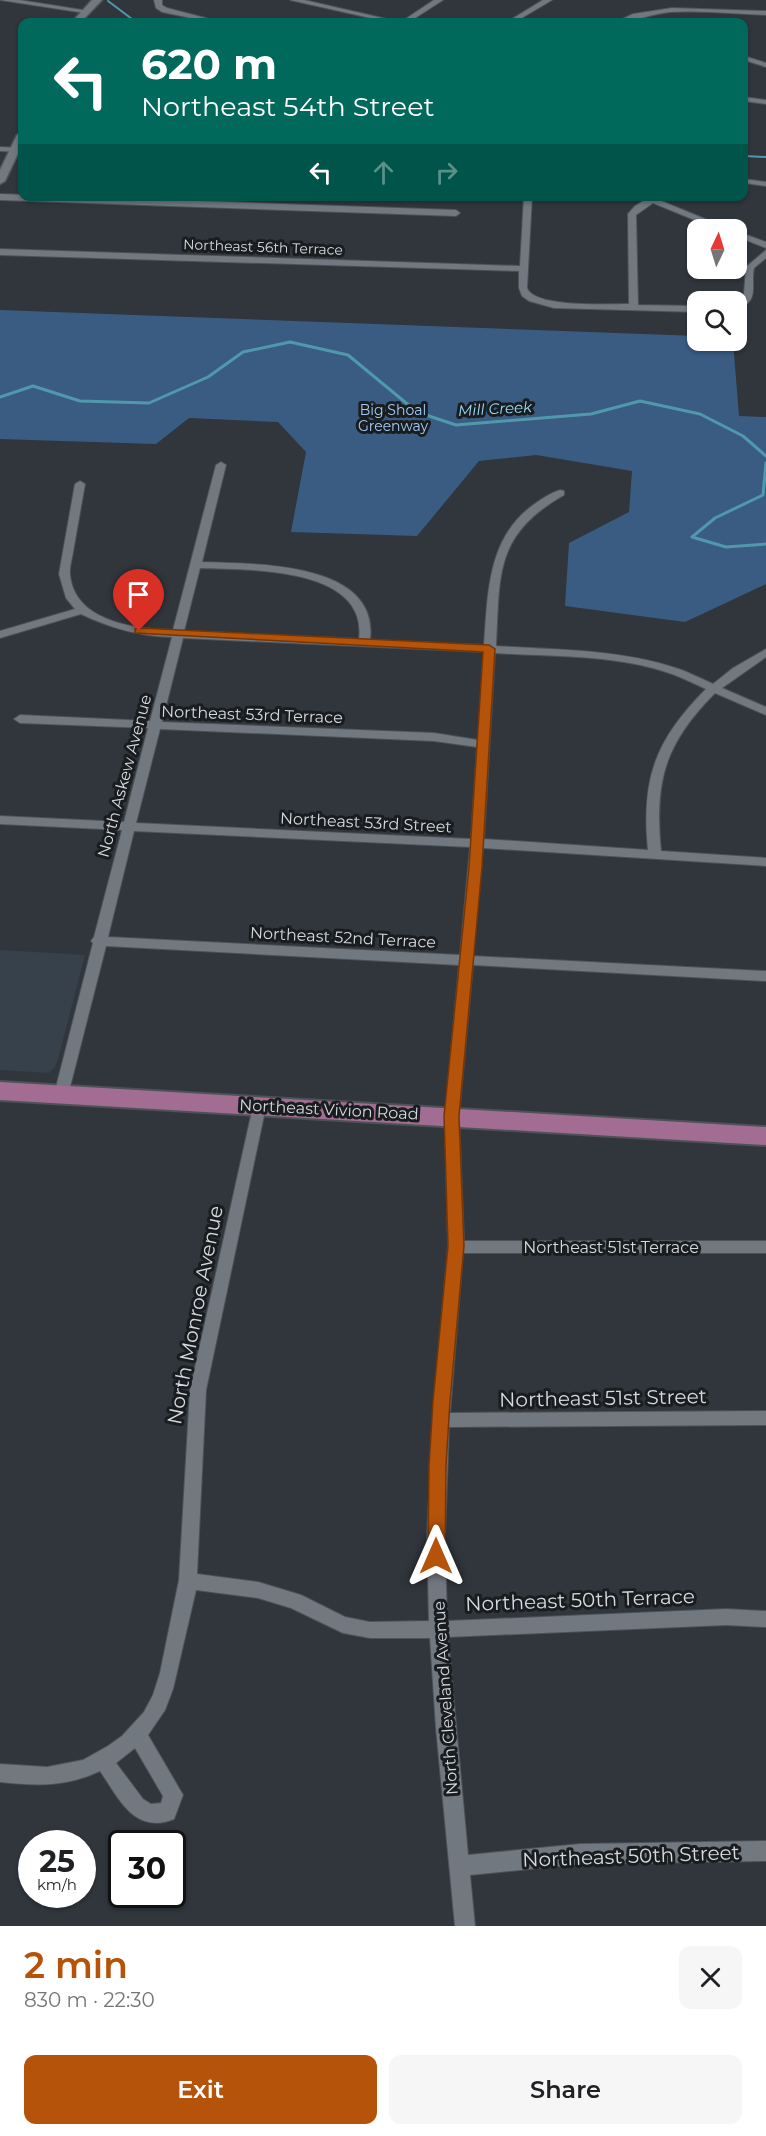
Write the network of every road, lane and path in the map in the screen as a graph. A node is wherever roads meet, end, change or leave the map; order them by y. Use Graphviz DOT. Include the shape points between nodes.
graph roads {
  1 [pos="97,0"];
  2 [pos="158,0"];
  3 [pos="294,0"];
  4 [pos="324,0"];
  5 [pos="439,0"];
  6 [pos="548,0"];
  7 [pos="7,1"];
  8 [pos="315,4"];
  9 [pos="0,9"];
  10 [pos="85,11"];
  11 [pos="766,13"];
  12 [pos="79,18"];
  13 [pos="200,18"];
  14 [pos="378,18"];
  15 [pos="411,18"];
  16 [pos="518,18"];
  17 [pos="632,18"];
  18 [pos="760,54"];
  19 [pos="748,57"];
  20 [pos="748,59"];
  21 [pos="766,65"];
  22 [pos="748,100"];
  23 [pos="766,102"];
  24 [pos="0,149"];
  25 [pos="18,150"];
  26 [pos="18,152"];
  27 [pos="0,181"];
  28 [pos="748,182"];
  29 [pos="766,184"];
  30 [pos="0,198"];
  31 [pos="18,199"];
  32 [pos="91,201"];
  33 [pos="528,201"];
  34 [pos="650,201"];
  35 [pos="662,201"];
  36 [pos="456,213"];
  37 [pos="703,219"];
  38 [pos="747,237"];
  39 [pos="766,244"];
  40 [pos="0,252"];
  41 [pos="766,253"];
  42 [pos="525,269"];
  43 [pos="747,298"];
  44 [pos="634,308"];
  45 [pos="687,309"];
  46 [pos="221,465"];
  47 [pos="80,484"];
  48 [pos="560,493"];
  49 [pos="196,564"];
  50 [pos="82,610"];
  51 [pos="178,634"];
  52 [pos="0,635"];
  53 [pos="364,643"];
  54 [pos="489,649"];
  55 [pos="766,652"];
  56 [pos="716,688"];
  57 [pos="766,711"];
  58 [pos="21,719"];
  59 [pos="154,726"];
  60 [pos="482,744"];
  61 [pos="0,820"];
  62 [pos="127,827"];
  63 [pos="477,843"];
  64 [pos="655,855"];
  65 [pos="766,862"];
  66 [pos="98,941"];
  67 [pos="468,960"];
  68 [pos="766,976"];
  69 [pos="0,1091"];
  70 [pos="61,1095"];
  71 [pos="260,1106"];
  72 [pos="452,1116"];
  73 [pos="766,1136"];
  74 [pos="456,1246"];
  75 [pos="766,1247"];
  76 [pos="766,1418"];
  77 [pos="441,1420"];
  78 [pos="188,1581"];
  79 [pos="766,1619"];
  80 [pos="438,1629"];
  81 [pos="137,1733"];
  82 [pos="104,1760"];
  83 [pos="0,1773"];
  84 [pos="766,1851"];
  85 [pos="460,1866"];
  86 [pos="465,1926"];
  1 -- 10 [label="street"];
  2 -- 13 [label="street" via="165,10"];
  3 -- 8 [label="street"];
  4 -- 8 [label="street"];
  5 -- 15 [label="street"];
  6 -- 16 [label="street"];
  7 -- 9 [label="street"];
  7 -- 10 [label="street"];
  8 -- 14 [label="street"];
  10 -- 12 [label="street"];
  11 -- 17 [label="street" via="663,12"];
  18 -- 19 [label="street"];
  20 -- 21 [label="street"];
  22 -- 23 [label="street"];
  24 -- 25 [label="street"];
  26 -- 27 [label="street"];
  28 -- 29 [label="street"];
  30 -- 31 [label="street"];
  32 -- 36 [label="street"];
  33 -- 42 [label="street"];
  34 -- 44 [label="street" via="632,217"];
  35 -- 37 [label="street"];
  38 -- 39 [label="street"];
  40 -- 42 [label="street, Northeast 56th Terrace"];
  41 -- 43 [label="street" via="750,267"];
  42 -- 44 [label="street" via="523,288 529,297 554,305"];
  44 -- 45 [label="street"];
  46 -- 49 [label="street, North Askew Avenue"];
  47 -- 50 [label="street" via="64,574 72,598"];
  48 -- 54 [label="street, North Cleveland Avenue" via="526,514 506,540 494,582"];
  49 -- 51 [label="street, North Askew Avenue"];
  49 -- 53 [label="street" via="296,572 332,584 361,608 366,626"];
  50 -- 51 [label="street" via="124,628"];
  50 -- 52 [label="street"];
  51 -- 53 [label="street"];
  51 -- 59 [label="street, North Askew Avenue"];
  53 -- 54 [label="street"];
  54 -- 56 [label="street" via="631,661"];
  54 -- 60 [label="street, North Cleveland Avenue"];
  55 -- 56 [label="street"];
  56 -- 57 [label="street"];
  56 -- 64 [label="street" via="674,731 659,764 651,819"];
  58 -- 59 [label="street, Northeast 53rd Terrace"];
  59 -- 60 [label="street, Northeast 53rd Terrace" via="434,737"];
  59 -- 62 [label="street, North Askew Avenue"];
  60 -- 63 [label="street, North Cleveland Avenue"];
  61 -- 62 [label="street, Northeast 53rd Street"];
  62 -- 63 [label="street, Northeast 53rd Street"];
  62 -- 66 [label="street, North Askew Avenue"];
  63 -- 64 [label="street, Northeast 53rd Street"];
  63 -- 67 [label="street, North Cleveland Avenue"];
  64 -- 65 [label="street, Northeast 53rd Street"];
  66 -- 67 [label="street, Northeast 52nd Terrace"];
  66 -- 70 [label="street, North Askew Avenue"];
  67 -- 68 [label="street, Northeast 52nd Terrace"];
  67 -- 72 [label="street, North Cleveland Avenue"];
  69 -- 70 [label="main road, Northeast Vivion Road"];
  70 -- 71 [label="main road, Northeast Vivion Road"];
  71 -- 72 [label="main road, Northeast Vivion Road"];
  71 -- 78 [label="street, North Monroe Avenue" via="198,1390"];
  72 -- 73 [label="main road, Northeast Vivion Road"];
  72 -- 74 [label="street, North Cleveland Avenue"];
  74 -- 75 [label="street, Northeast 51st Terrace"];
  74 -- 77 [label="street, North Cleveland Avenue"];
  76 -- 77 [label="street, Northeast 51st Street"];
  77 -- 80 [label="street, North Cleveland Avenue" via="436,1536"];
  78 -- 80 [label="street, Northeast 50th Terrace" via="258,1590 295,1601 343,1625 370,1630"];
  78 -- 81 [label="street, North Monroe Avenue" via="167,1681 158,1703"];
  79 -- 80 [label="street, Northeast 50th Terrace" via="726,1617"];
  80 -- 85 [label="street, North Cleveland Avenue"];
  81 -- 82 [label="street, North Monroe Avenue"];
  81 -- 82 [label="street" via="173,1796 167,1812 149,1814 136,1806"];
  82 -- 83 [label="street" via="55,1776"];
  84 -- 85 [label="street, Northeast 50th Street" via="580,1854"];
  85 -- 86 [label="street, North Cleveland Avenue"];
}
